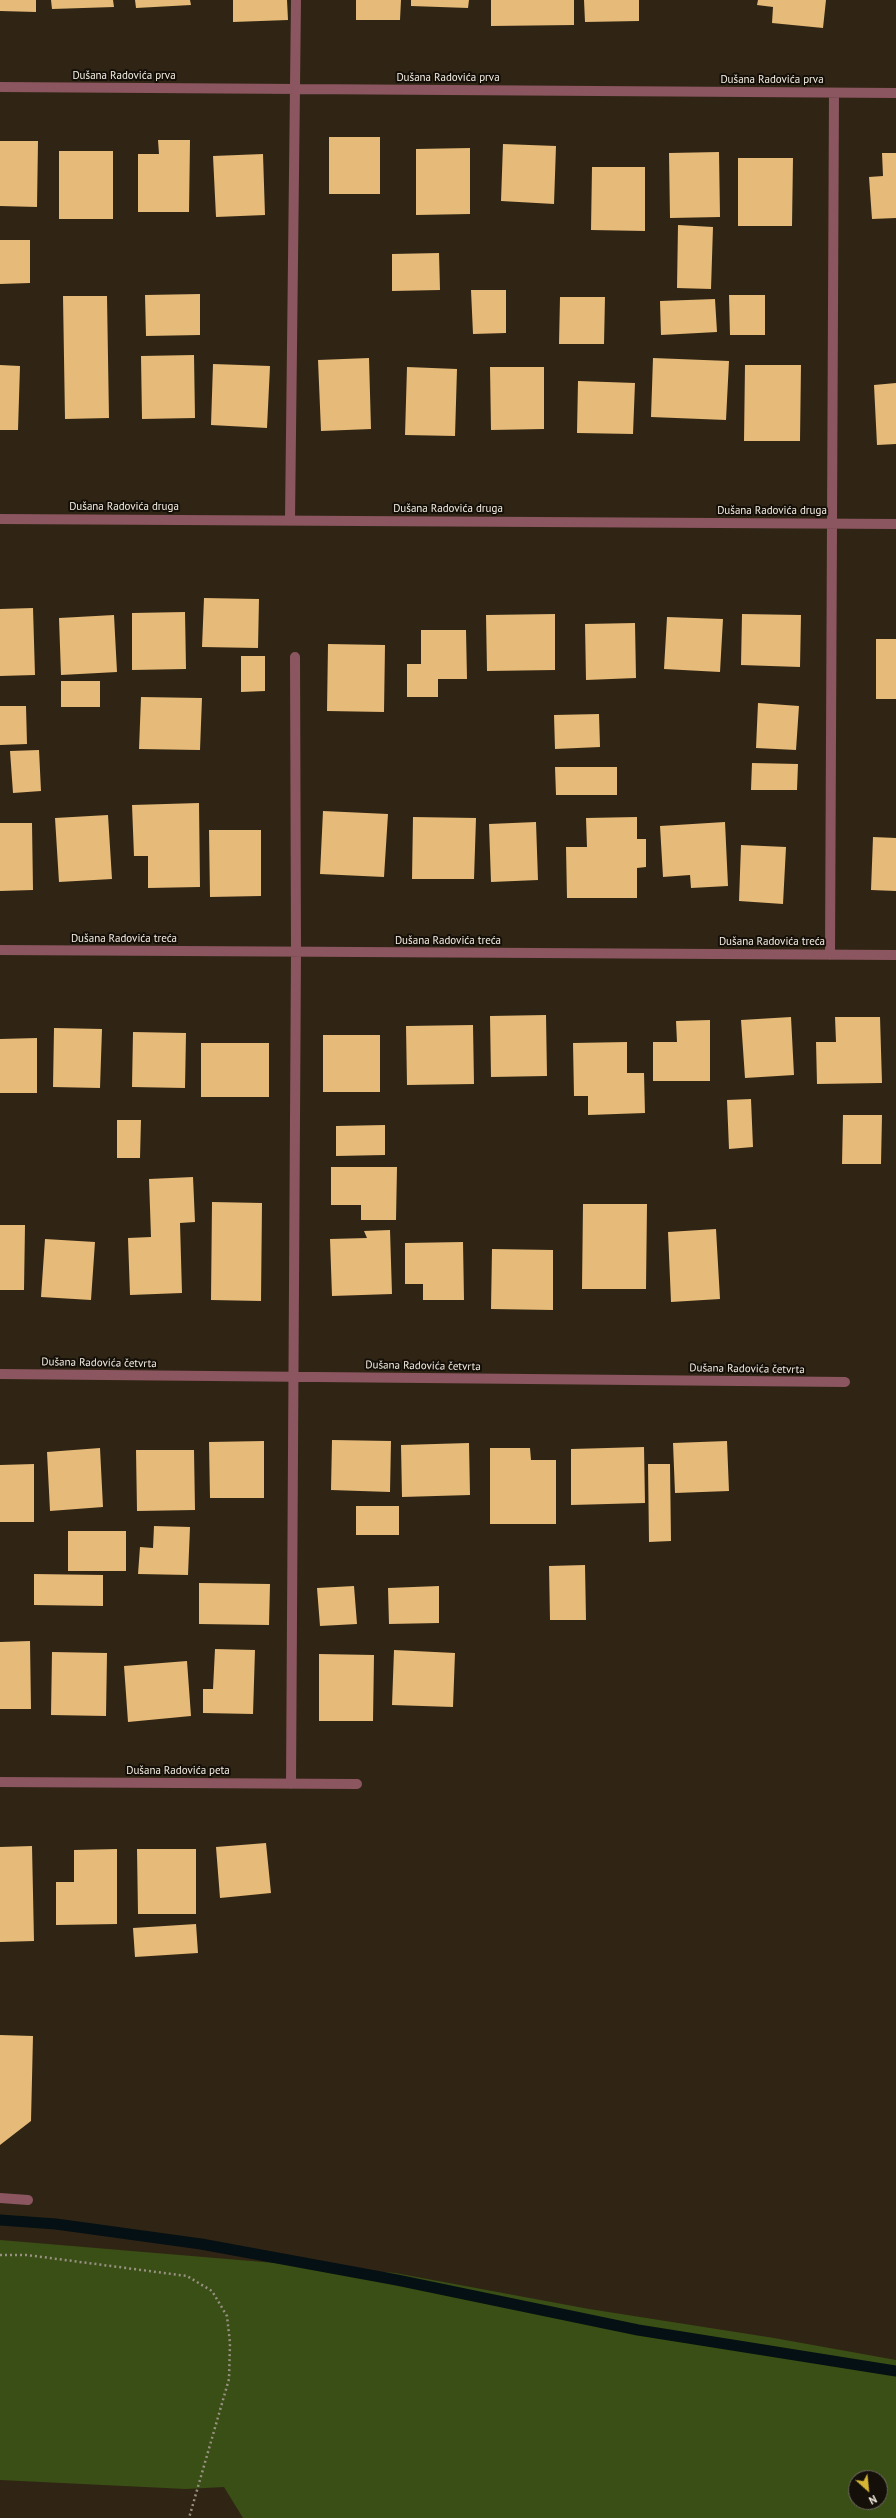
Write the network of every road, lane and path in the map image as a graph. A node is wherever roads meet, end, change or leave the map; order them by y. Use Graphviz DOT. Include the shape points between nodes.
graph roads {
  1 [pos="296,0"];
  2 [pos="0,87"];
  3 [pos="294,89"];
  4 [pos="834,93"];
  5 [pos="896,93"];
  6 [pos="0,519"];
  7 [pos="290,520"];
  8 [pos="833,523"];
  9 [pos="896,524"];
  10 [pos="295,657"];
  11 [pos="0,950"];
  12 [pos="296,952"];
  13 [pos="830,955"];
  14 [pos="896,955"];
  15 [pos="0,1374"];
  16 [pos="293,1376"];
  17 [pos="846,1382"];
  18 [pos="0,1782"];
  19 [pos="291,1784"];
  20 [pos="357,1784"];
  21 [pos="0,2198"];
  22 [pos="28,2200"];
  23 [pos="0,2255"];
  24 [pos="189,2518"];
  1 -- 3 [label="street"];
  2 -- 3 [label="street, Dušana Radovića prva"];
  3 -- 4 [label="street, Dušana Radovića prva"];
  3 -- 7 [label="street"];
  4 -- 5 [label="street, Dušana Radovića prva"];
  4 -- 8 [label="street"];
  6 -- 7 [label="street, Dušana Radovića druga"];
  7 -- 8 [label="street, Dušana Radovića druga"];
  8 -- 9 [label="street, Dušana Radovića druga"];
  8 -- 13 [label="street"];
  10 -- 12 [label="street"];
  11 -- 12 [label="street, Dušana Radovića treća"];
  12 -- 13 [label="street, Dušana Radovića treća"];
  12 -- 16 [label="street"];
  13 -- 14 [label="street, Dušana Radovića treća"];
  15 -- 16 [label="street, Dušana Radovića četvrta"];
  16 -- 17 [label="street, Dušana Radovića četvrta"];
  16 -- 19 [label="street"];
  18 -- 19 [label="street, Dušana Radovića peta"];
  19 -- 20 [label="street, Dušana Radovića peta"];
  21 -- 22 [label="street"];
  23 -- 24 [label="path" via="27,2255 187,2276 212,2291 226,2316 230,2343 229,2379"];
}
